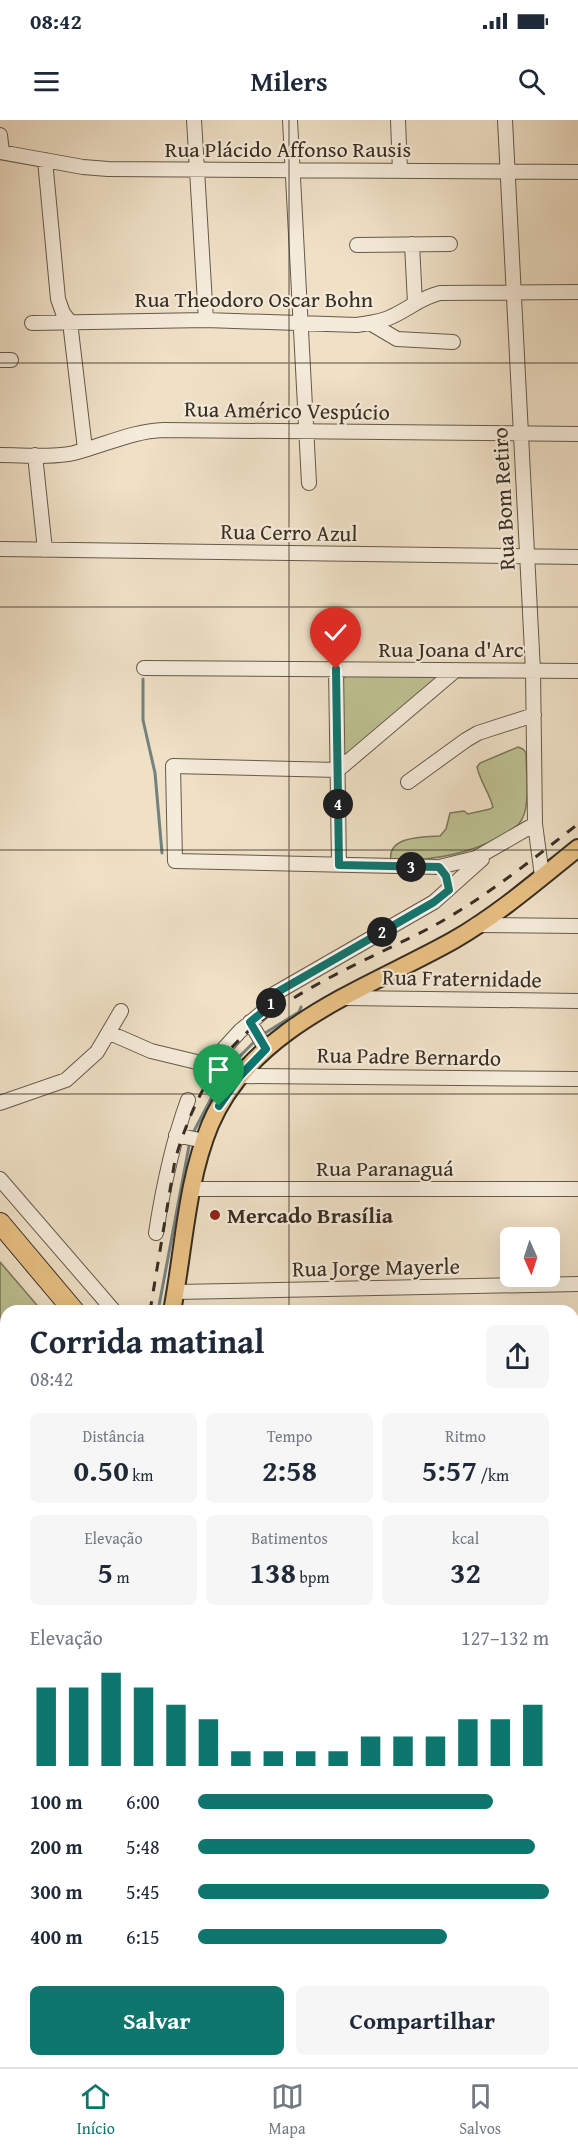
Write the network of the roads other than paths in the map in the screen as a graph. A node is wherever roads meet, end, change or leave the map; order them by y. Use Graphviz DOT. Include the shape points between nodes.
graph roads {
  1 [pos="194,120"];
  2 [pos="290,120"];
  3 [pos="398,120"];
  4 [pos="505,120"];
  5 [pos="0,135"];
  6 [pos="1,152"];
  7 [pos="45,160"];
  8 [pos="197,170"];
  9 [pos="292,171"];
  10 [pos="400,171"];
  11 [pos="507,172"];
  12 [pos="578,172"];
  13 [pos="412,244"];
  14 [pos="450,244"];
  15 [pos="357,245"];
  16 [pos="514,292"];
  17 [pos="578,292"];
  18 [pos="415,303"];
  19 [pos="206,320"];
  20 [pos="70,322"];
  21 [pos="32,323"];
  22 [pos="301,323"];
  23 [pos="370,323"];
  24 [pos="453,342"];
  25 [pos="306,431"];
  26 [pos="521,433"];
  27 [pos="578,434"];
  28 [pos="85,449"];
  29 [pos="0,454"];
  30 [pos="35,455"];
  31 [pos="309,483"];
  32 [pos="0,549"];
  33 [pos="45,550"];
  34 [pos="527,556"];
  35 [pos="578,557"];
  36 [pos="144,668"];
  37 [pos="336,669"];
  38 [pos="456,670"];
  39 [pos="533,670"];
  40 [pos="578,671"];
  41 [pos="534,715"];
  42 [pos="337,770"];
  43 [pos="408,782"];
  44 [pos="535,824"];
  45 [pos="578,848"];
  46 [pos="489,852"];
  47 [pos="339,865"];
  48 [pos="439,867"];
  49 [pos="542,876"];
  50 [pos="449,890"];
  51 [pos="477,926"];
  52 [pos="578,926"];
  53 [pos="345,998"];
  54 [pos="578,1001"];
  55 [pos="121,1011"];
  56 [pos="250,1022"];
  57 [pos="110,1033"];
  58 [pos="266,1049"];
  59 [pos="240,1076"];
  60 [pos="578,1079"];
  61 [pos="188,1100"];
  62 [pos="0,1103"];
  63 [pos="176,1135"];
  64 [pos="204,1141"];
  65 [pos="0,1179"];
  66 [pos="192,1189"];
  67 [pos="578,1189"];
  68 [pos="0,1223"];
  69 [pos="156,1233"];
  70 [pos="0,1243"];
  71 [pos="578,1284"];
  72 [pos="176,1292"];
  73 [pos="52,1305"];
  74 [pos="69,1305"];
  75 [pos="109,1305"];
  76 [pos="173,1305"];
  1 -- 8 [label="street"];
  2 -- 9 [label="street"];
  3 -- 10 [label="street"];
  4 -- 11 [label="street, Rua Bom Retiro"];
  5 -- 6 [label="street"];
  6 -- 7 [label="street, Rua Plácido Affonso Rausis"];
  7 -- 8 [label="street, Rua Plácido Affonso Rausis" via="94,168"];
  7 -- 20 [label="street" via="58,299"];
  8 -- 9 [label="street, Rua Plácido Affonso Rausis"];
  8 -- 19 [label="street"];
  9 -- 10 [label="street, Rua Plácido Affonso Rausis"];
  9 -- 22 [label="street"];
  10 -- 11 [label="street, Rua Plácido Affonso Rausis"];
  11 -- 12 [label="street, Rua Plácido Affonso Rausis"];
  11 -- 16 [label="street, Rua Bom Retiro"];
  13 -- 14 [label="street"];
  13 -- 15 [label="street"];
  13 -- 18 [label="street"];
  16 -- 17 [label="street, Rua Theodoro Oscar Bohn"];
  16 -- 18 [label="street, Rua Theodoro Oscar Bohn" via="440,294"];
  16 -- 26 [label="street, Rua Bom Retiro"];
  18 -- 23 [label="street, Rua Theodoro Oscar Bohn" via="394,316"];
  19 -- 20 [label="street, Rua Theodoro Oscar Bohn"];
  19 -- 22 [label="street, Rua Theodoro Oscar Bohn"];
  20 -- 21 [label="street, Rua Theodoro Oscar Bohn"];
  20 -- 28 [label="street"];
  22 -- 23 [label="street, Rua Theodoro Oscar Bohn"];
  22 -- 25 [label="street"];
  23 -- 24 [label="street" via="397,339"];
  25 -- 26 [label="street, Rua Américo Vespúcio"];
  25 -- 28 [label="street, Rua Américo Vespúcio" via="149,430"];
  25 -- 31 [label="street"];
  26 -- 27 [label="street, Rua Américo Vespúcio"];
  26 -- 34 [label="street, Rua Bom Retiro"];
  28 -- 30 [label="street, Rua Américo Vespúcio" via="62,455"];
  29 -- 30 [label="street, Rua Américo Vespúcio"];
  30 -- 33 [label="street"];
  32 -- 33 [label="street, Rua Cerro Azul"];
  33 -- 34 [label="street, Rua Cerro Azul"];
  34 -- 35 [label="street, Rua Cerro Azul"];
  34 -- 39 [label="street, Rua Bom Retiro"];
  36 -- 37 [label="street, Rua Joana d'Arc"];
  37 -- 38 [label="street, Rua Joana d'Arc"];
  37 -- 42 [label="street"];
  38 -- 39 [label="street, Rua Joana d'Arc"];
  38 -- 42 [label="street"];
  39 -- 40 [label="street, Rua Joana d'Arc"];
  39 -- 41 [label="street, Rua Bom Retiro"];
  41 -- 43 [label="street" via="478,733"];
  41 -- 44 [label="street, Rua Bom Retiro"];
  42 -- 47 [label="street"];
  42 -- 47 [label="street" via="173,766 175,861"];
  44 -- 46 [label="street"];
  44 -- 49 [label="street, Rua Bom Retiro"];
  45 -- 49 [label="main road"];
  46 -- 48 [label="street"];
  46 -- 50 [label="street"];
  47 -- 48 [label="street"];
  48 -- 50 [label="street"];
  49 -- 51 [label="main road"];
  50 -- 56 [label="street" via="274,994 270,1006"];
  51 -- 52 [label="street"];
  51 -- 53 [label="main road"];
  53 -- 54 [label="street, Rua Fraternidade"];
  53 -- 58 [label="main road" via="306,1019"];
  55 -- 57 [label="street"];
  56 -- 57 [label="street" via="209,1065 151,1051"];
  56 -- 58 [label="street"];
  57 -- 62 [label="street" via="90,1060 66,1080"];
  58 -- 59 [label="main road"];
  59 -- 60 [label="street, Rua Padre Bernardo"];
  59 -- 64 [label="main road" via="219,1106"];
  61 -- 63 [label="street"];
  63 -- 64 [label="street"];
  63 -- 69 [label="street"];
  64 -- 66 [label="main road"];
  65 -- 75 [label="street"];
  66 -- 67 [label="street, Rua Paranaguá"];
  66 -- 72 [label="main road"];
  68 -- 74 [label="highway"];
  70 -- 73 [label="highway"];
  71 -- 72 [label="street, Rua Jorge Mayerle"];
  72 -- 76 [label="main road"];
}
